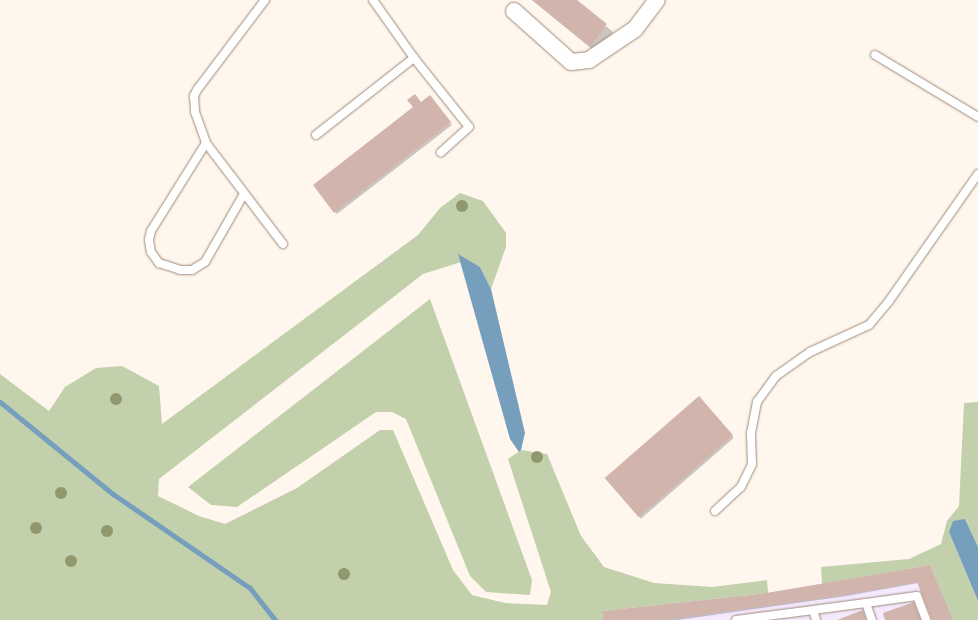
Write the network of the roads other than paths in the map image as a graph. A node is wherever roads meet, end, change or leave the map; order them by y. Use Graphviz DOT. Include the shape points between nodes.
graph roads {
  1 [pos="265,0"];
  2 [pos="373,0"];
  3 [pos="658,0"];
  4 [pos="514,11"];
  5 [pos="875,55"];
  6 [pos="414,58"];
  7 [pos="978,117"];
  8 [pos="316,135"];
  9 [pos="206,143"];
  10 [pos="441,152"];
  11 [pos="978,174"];
  12 [pos="244,194"];
  13 [pos="283,244"];
  14 [pos="715,510"];
  15 [pos="866,602"];
  16 [pos="813,610"];
  17 [pos="736,620"];
  18 [pos="816,620"];
  19 [pos="872,620"];
  20 [pos="926,620"];
  1 -- 9 [label="lane" via="194,96 195,112"];
  2 -- 6 [label="lane"];
  3 -- 4 [label="street" via="635,29 589,60 571,62"];
  5 -- 7 [label="lane"];
  6 -- 8 [label="lane"];
  6 -- 10 [label="lane" via="469,127"];
  9 -- 12 [label="lane"];
  9 -- 12 [label="lane" via="151,231 151,252 159,263 180,270 192,270 205,262"];
  11 -- 14 [label="lane" via="889,301 869,325 810,352 776,376 758,402 751,433 752,464 740,487"];
  12 -- 13 [label="lane"];
  15 -- 16 [label="lane"];
  15 -- 19 [label="lane"];
  15 -- 20 [label="lane" via="917,596"];
  16 -- 17 [label="lane"];
  16 -- 18 [label="lane"];
}
